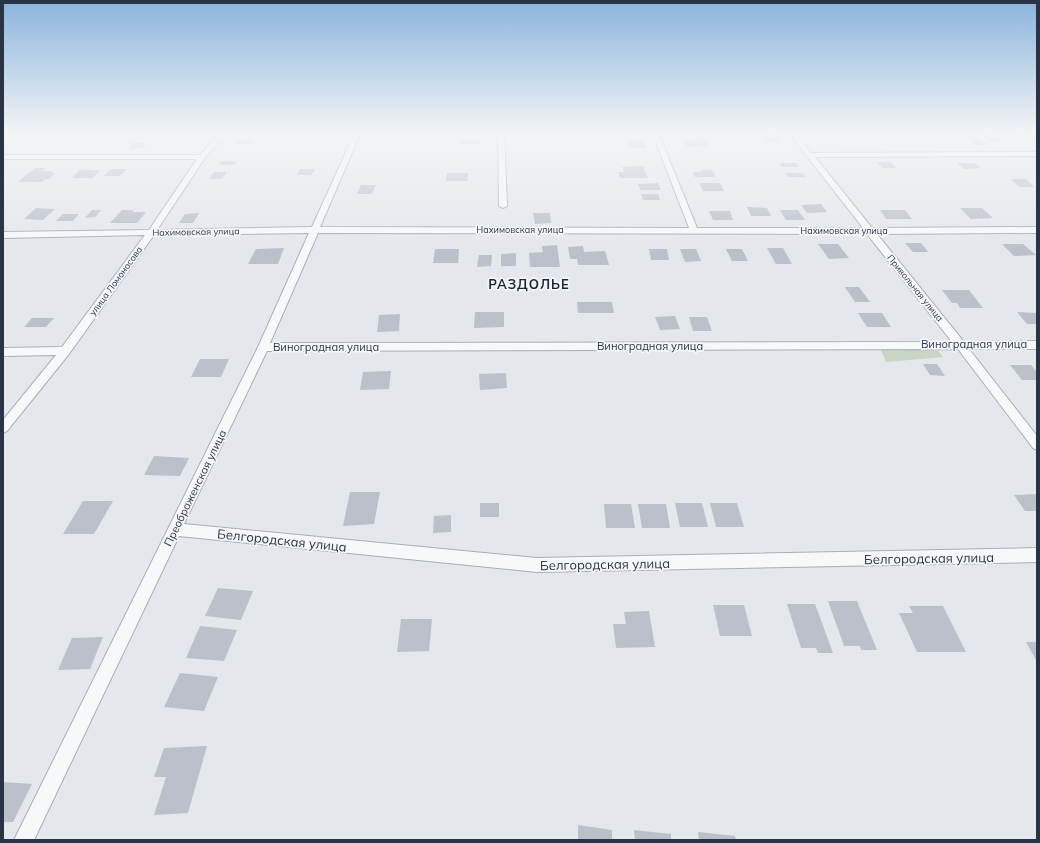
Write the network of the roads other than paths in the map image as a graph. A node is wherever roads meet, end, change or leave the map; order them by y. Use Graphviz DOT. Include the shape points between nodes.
graph roads {
  1 [pos="192,171"];
  2 [pos="340,171"];
  3 [pos="502,171"];
  4 [pos="670,171"];
  5 [pos="824,171"];
  6 [pos="503,206"];
  7 [pos="314,230"];
  8 [pos="694,230"];
  9 [pos="1037,230"];
  10 [pos="870,231"];
  11 [pos="151,233"];
  12 [pos="3,235"];
  13 [pos="960,344"];
  14 [pos="1037,344"];
  15 [pos="263,348"];
  16 [pos="3,352"];
  17 [pos="64,352"];
  18 [pos="3,428"];
  19 [pos="1037,445"];
  20 [pos="175,529"];
  21 [pos="1037,556"];
  22 [pos="24,840"];
  1 -- 11 [label="street, улица Ломоносова"];
  2 -- 7 [label="street, Преображенская улица"];
  3 -- 6 [label="street"];
  4 -- 8 [label="street"];
  5 -- 10 [label="street, Привольная улица"];
  7 -- 8 [label="street, Нахимовская улица"];
  7 -- 11 [label="street, Нахимовская улица"];
  7 -- 15 [label="street, Преображенская улица"];
  8 -- 10 [label="street, Нахимовская улица"];
  9 -- 10 [label="street, Нахимовская улица"];
  10 -- 13 [label="street, Привольная улица"];
  11 -- 12 [label="street, Нахимовская улица"];
  11 -- 17 [label="street, улица Ломоносова"];
  13 -- 14 [label="street, Виноградная улица"];
  13 -- 15 [label="street, Виноградная улица"];
  13 -- 19 [label="street, Привольная улица"];
  15 -- 20 [label="street, Преображенская улица"];
  16 -- 17 [label="street"];
  17 -- 18 [label="street, улица Ломоносова"];
  20 -- 21 [label="street, Белгородская улица" via="537,565"];
  20 -- 22 [label="street, Преображенская улица"];
}
